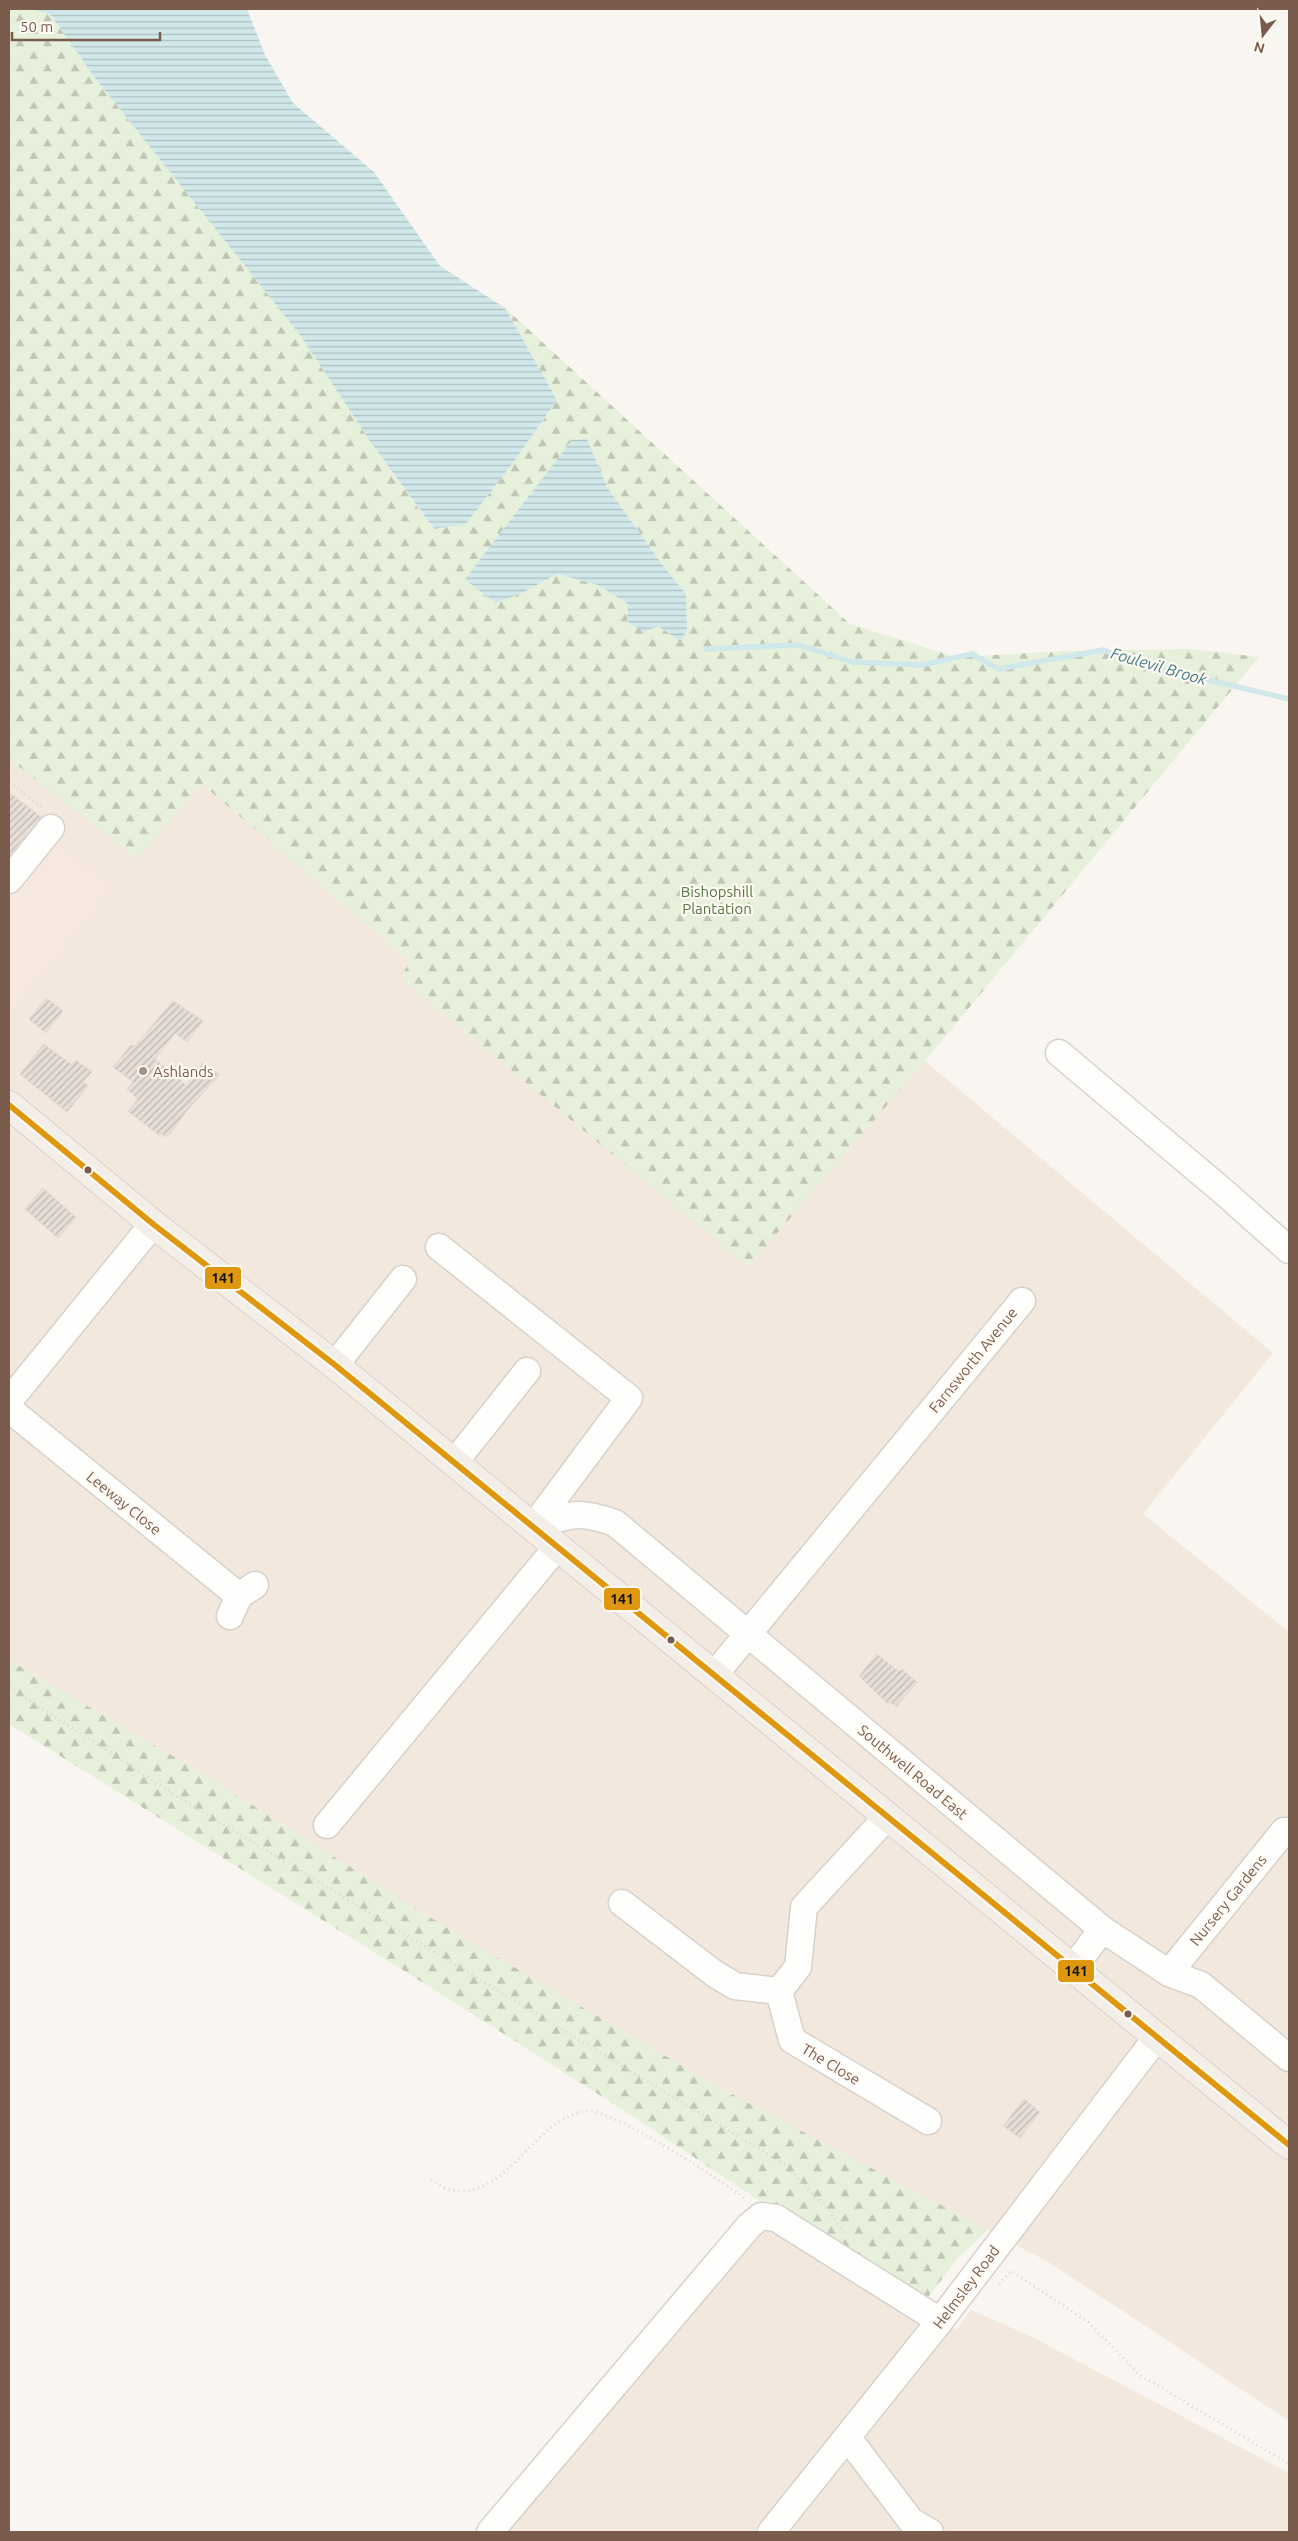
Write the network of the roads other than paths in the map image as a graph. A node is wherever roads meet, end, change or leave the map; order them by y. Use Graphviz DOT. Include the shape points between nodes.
graph roads {
  1 [pos="51,828"];
  2 [pos="9,880"];
  3 [pos="1059,1053"];
  4 [pos="9,1105"];
  5 [pos="153,1224"];
  6 [pos="439,1247"];
  7 [pos="1289,1250"];
  8 [pos="403,1279"];
  9 [pos="1022,1301"];
  10 [pos="335,1365"];
  11 [pos="526,1371"];
  12 [pos="9,1400"];
  13 [pos="9,1410"];
  14 [pos="454,1463"];
  15 [pos="533,1527"];
  16 [pos="557,1547"];
  17 [pos="241,1599"];
  18 [pos="748,1634"];
  19 [pos="715,1674"];
  20 [pos="888,1816"];
  21 [pos="327,1825"];
  22 [pos="1289,1831"];
  23 [pos="622,1903"];
  24 [pos="1102,1929"];
  25 [pos="1073,1969"];
  26 [pos="1169,1973"];
  27 [pos="779,1991"];
  28 [pos="1157,2037"];
  29 [pos="1289,2058"];
  30 [pos="928,2121"];
  31 [pos="1289,2145"];
  32 [pos="940,2321"];
  33 [pos="848,2438"];
  34 [pos="490,2532"];
  35 [pos="771,2532"];
  36 [pos="930,2532"];
  1 -- 2 [label="street"];
  3 -- 7 [label="street"];
  4 -- 5 [label="main road"];
  5 -- 10 [label="main road"];
  5 -- 12 [label="street"];
  6 -- 15 [label="street" via="629,1398"];
  8 -- 10 [label="street"];
  9 -- 18 [label="street, Farnsworth Avenue"];
  10 -- 14 [label="main road"];
  11 -- 14 [label="street"];
  13 -- 17 [label="street, Leeway Close"];
  14 -- 15 [label="main road"];
  15 -- 16 [label="main road"];
  15 -- 18 [label="street, Southwell Road East" via="569,1514 594,1516 615,1523"];
  16 -- 19 [label="main road"];
  16 -- 21 [label="street"];
  18 -- 19 [label="street, Farnsworth Avenue"];
  18 -- 24 [label="street, Southwell Road East"];
  19 -- 20 [label="main road"];
  20 -- 25 [label="main road"];
  20 -- 27 [label="street" via="804,1907 798,1967"];
  22 -- 26 [label="street, Nursery Gardens" via="1284,1831"];
  23 -- 27 [label="street" via="669,1925 715,1974 735,1986"];
  24 -- 25 [label="street"];
  24 -- 26 [label="street, Southwell Road East"];
  25 -- 28 [label="main road"];
  26 -- 29 [label="street, Southwell Road East" via="1201,1985"];
  27 -- 30 [label="street, The Close" via="792,2040"];
  28 -- 31 [label="main road"];
  28 -- 32 [label="street, Helmsley Road"];
  32 -- 33 [label="street, Helmsley Road"];
  32 -- 34 [label="street" via="776,2218 761,2216 749,2226"];
  33 -- 35 [label="street, Helmsley Road"];
  33 -- 36 [label="street" via="911,2521"];
}
